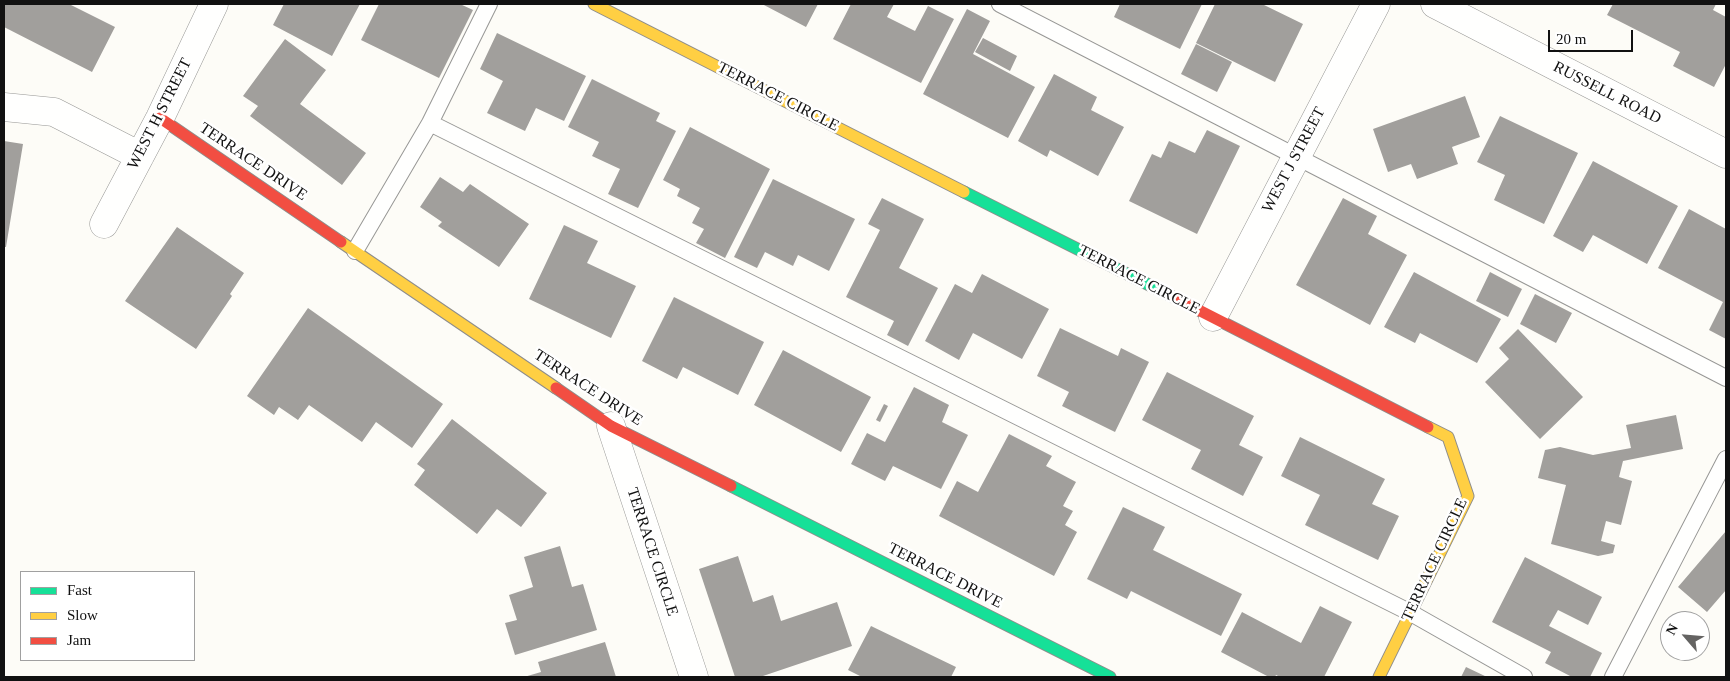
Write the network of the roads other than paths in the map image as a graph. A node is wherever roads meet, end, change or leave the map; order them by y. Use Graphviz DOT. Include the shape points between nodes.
graph roads {
  1 [pos="214,4"];
  2 [pos="489,4"];
  3 [pos="594,4"];
  4 [pos="1000,4"];
  5 [pos="1376,4"];
  6 [pos="1435,4"];
  7 [pos="4,107"];
  8 [pos="160,118"];
  9 [pos="430,123"];
  10 [pos="1726,154"];
  11 [pos="140,156"];
  12 [pos="1296,156"];
  13 [pos="104,224"];
  14 [pos="355,251"];
  15 [pos="1213,317"];
  16 [pos="1726,378"];
  17 [pos="611,426"];
  18 [pos="1726,459"];
  19 [pos="1411,613"];
  20 [pos="694,677"];
  21 [pos="1110,677"];
  22 [pos="1379,677"];
  23 [pos="1524,677"];
  24 [pos="1613,677"];
  1 -- 8 [label="street, WEST H STREET"];
  2 -- 9 [label="lane"];
  3 -- 15 [label="street, TERRACE CIRCLE"];
  4 -- 12 [label="lane"];
  5 -- 12 [label="street, WEST J STREET"];
  6 -- 10 [label="street, RUSSELL ROAD"];
  7 -- 11 [label="street" via="54,112"];
  8 -- 11 [label="street, WEST H STREET"];
  8 -- 14 [label="street, TERRACE DRIVE"];
  9 -- 14 [label="lane"];
  9 -- 19 [label="lane"];
  11 -- 13 [label="street, WEST H STREET"];
  12 -- 15 [label="street, WEST J STREET"];
  12 -- 16 [label="lane"];
  14 -- 17 [label="street, TERRACE DRIVE"];
  15 -- 19 [label="street, TERRACE CIRCLE" via="1448,437 1468,496"];
  17 -- 20 [label="street, TERRACE CIRCLE"];
  17 -- 21 [label="street, TERRACE DRIVE"];
  18 -- 24 [label="lane"];
  19 -- 22 [label="street, TERRACE CIRCLE"];
  19 -- 23 [label="lane"];
}
